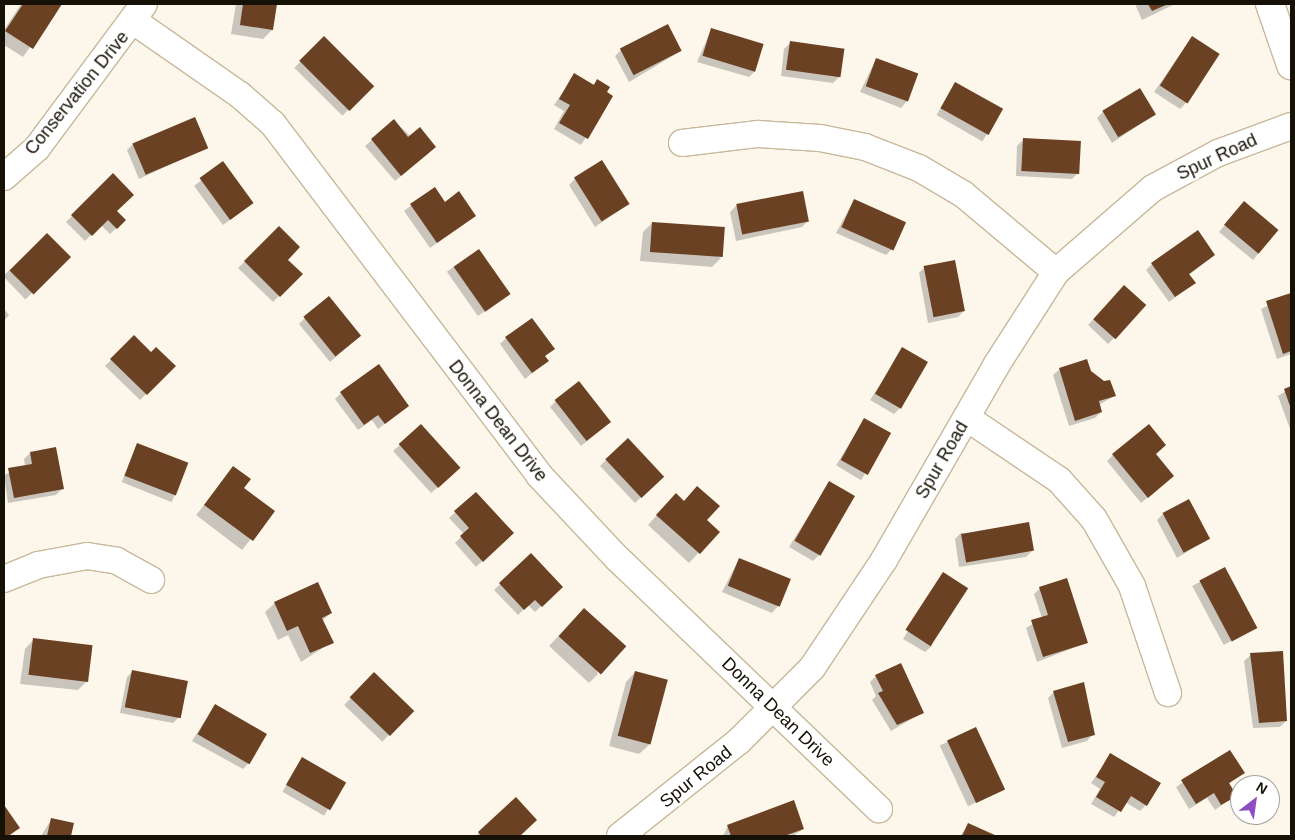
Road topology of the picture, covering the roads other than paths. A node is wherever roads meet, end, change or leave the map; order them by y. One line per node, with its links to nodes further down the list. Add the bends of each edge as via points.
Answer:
1 (1270, 4): 3 (main road)
2 (140, 13): 6 (street, Conservation Drive, via 37,148); 12 (street, Donna Dean Drive, via 273,124 539,475 617,558)
3 (1291, 65)
4 (1291, 126): 7 (street, Spur Road, via 1218,153 1154,188)
5 (682, 144): 7 (street, via 758,134 820,138 865,147 919,168 963,194)
6 (4, 177)
7 (1056, 272): 8 (street, Spur Road)
8 (967, 418): 11 (street, via 1059,480 1094,519 1132,586); 12 (street, Spur Road, via 848,617 812,668)
9 (4, 578): 10 (street, via 38,564 87,556 117,561)
10 (151, 580)
11 (1168, 693)
12 (773, 707): 13 (street, Donna Dean Drive); 14 (street, Spur Road, via 692,783)
13 (879, 809)
14 (620, 836)

